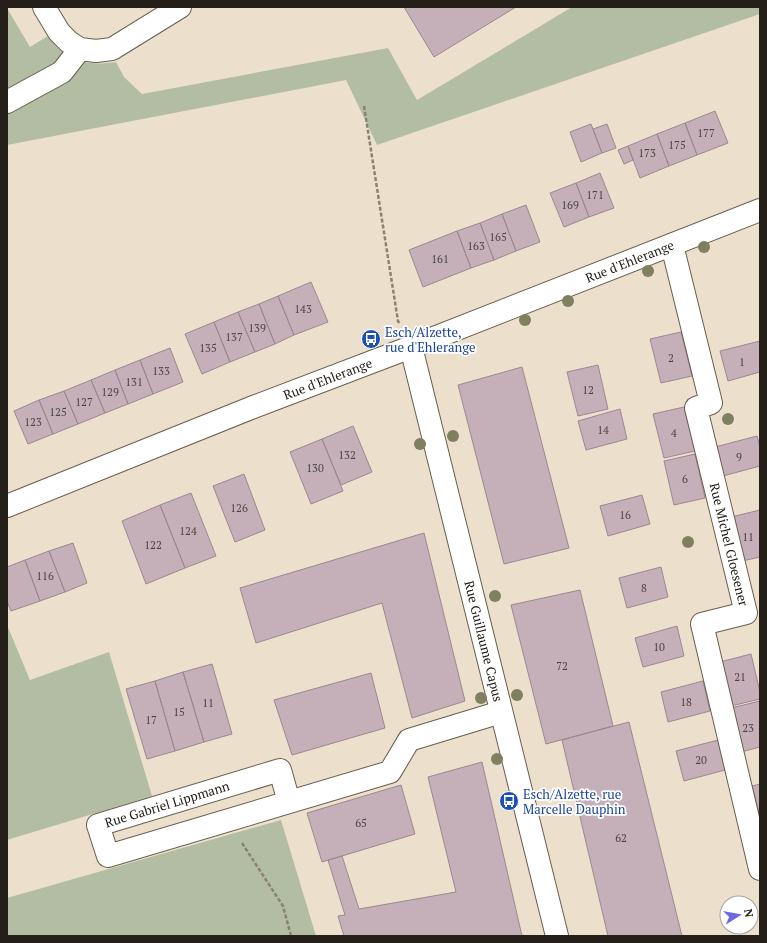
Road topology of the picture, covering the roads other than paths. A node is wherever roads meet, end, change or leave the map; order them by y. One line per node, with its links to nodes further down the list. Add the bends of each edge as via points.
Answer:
1 (44, 7): 3 (street, via 59,32)
2 (180, 7): 3 (street, via 112,49)
3 (80, 49): 4 (street, via 62,72)
4 (7, 102)
5 (760, 210): 6 (street, Rue d'Ehlerange)
6 (672, 245): 7 (street, Rue d'Ehlerange); 11 (street, Rue Michel Gloesener, via 711,403 696,408 746,613 702,624)
7 (411, 347): 8 (street, Rue d'Ehlerange); 9 (street, Rue Guillaume Capus)
8 (7, 506)
9 (501, 712): 10 (street, Rue Gabriel Lippmann, via 409,740 390,772); 12 (street, Rue Guillaume Capus)
10 (289, 802): 10 (street, Rue Gabriel Lippmann, via 280,770 98,824 108,856)
11 (760, 869)
12 (557, 936)

